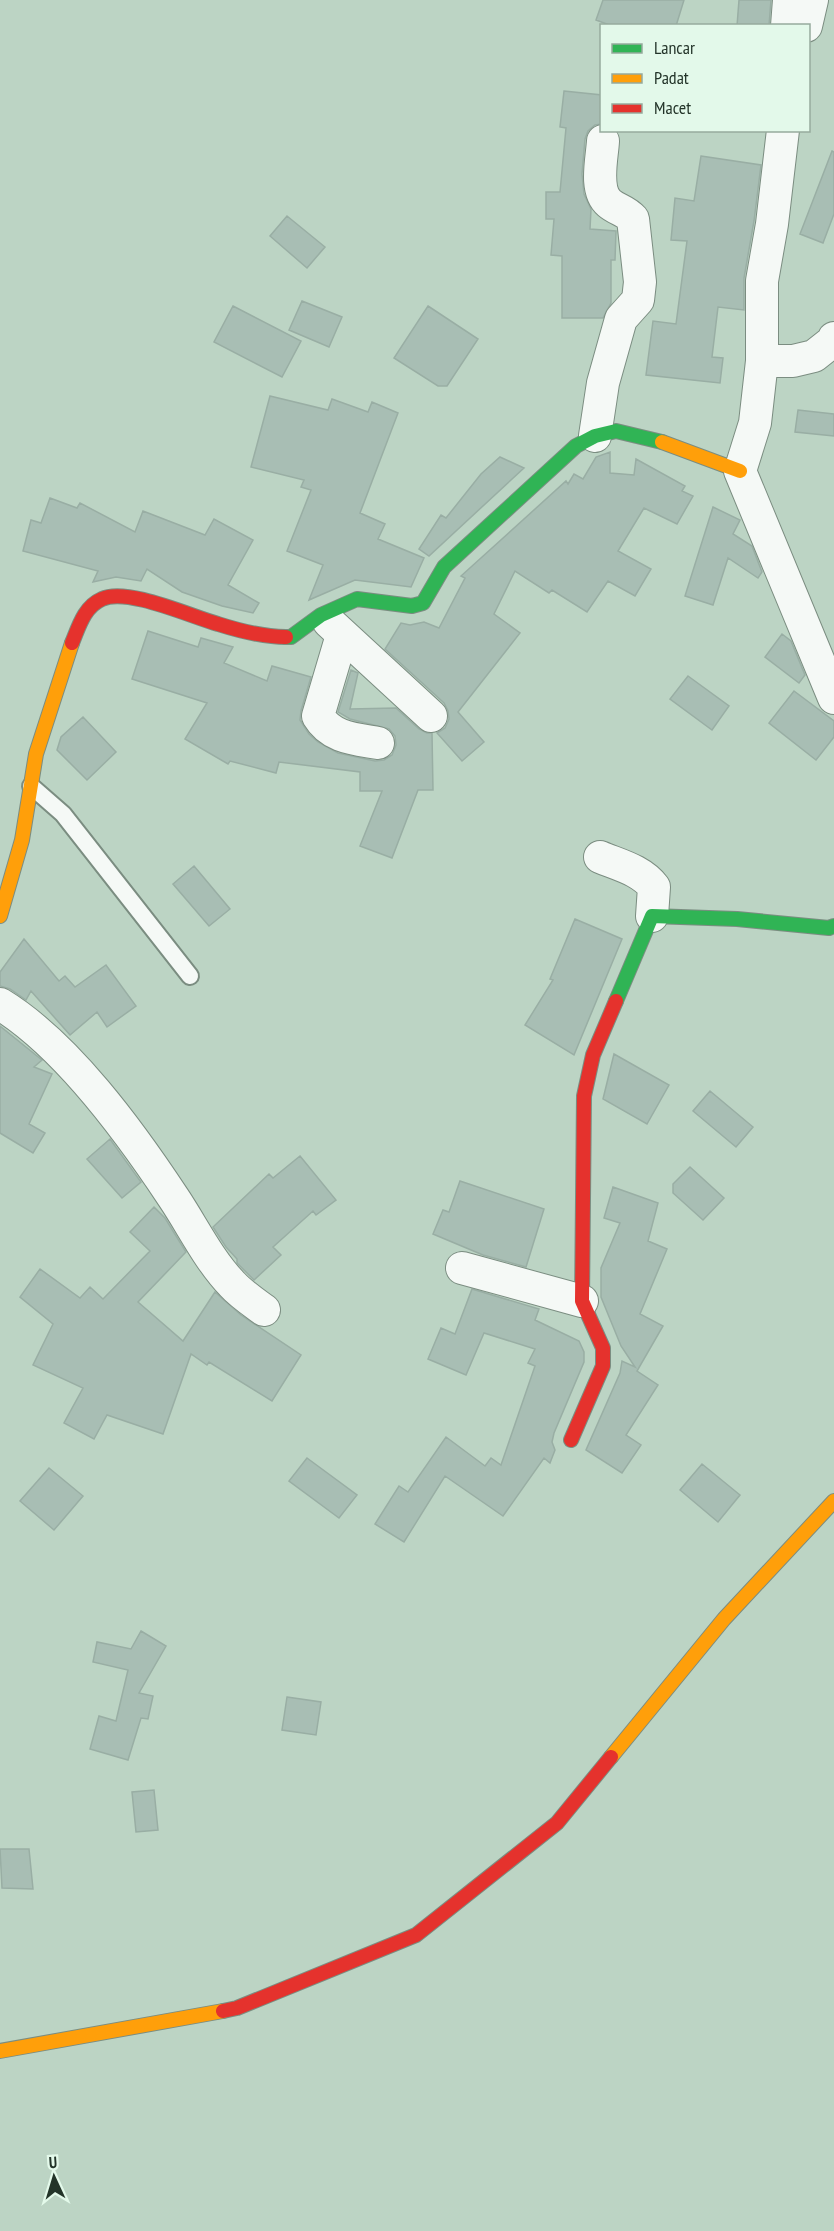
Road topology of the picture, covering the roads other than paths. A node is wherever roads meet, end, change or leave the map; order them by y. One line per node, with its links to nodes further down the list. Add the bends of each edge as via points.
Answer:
1 (789, 0): 3 (street)
2 (812, 0): 4 (street)
3 (787, 24)
4 (806, 24)
5 (783, 132): 8 (street, via 762,281)
6 (603, 141): 9 (street, via 600,182 604,198 633,219 640,282 638,300 621,319 603,383)
7 (834, 338): 8 (street, via 814,356 794,361)
8 (762, 361): 10 (street, via 755,423)
9 (595, 436): 10 (street, via 616,431 664,442); 11 (street, via 576,446 444,567 423,603 412,606 357,599)
10 (740, 471): 12 (street)
11 (332, 625): 13 (street); 14 (street, via 318,716 324,727 337,735); 15 (street, via 291,637 271,638 217,624 164,604 118,596 103,598 86,611 66,654 36,754)
12 (834, 698)
13 (431, 716)
14 (378, 743)
15 (31, 786): 17 (street, via 22,840); 20 (lane, via 63,814)
16 (600, 856): 18 (street, via 648,879 654,887)
17 (0, 916)
18 (652, 916): 19 (street); 23 (street, via 593,1055 584,1096)
19 (834, 926)
20 (189, 976)
21 (0, 1004): 24 (street, via 57,1049 107,1106 172,1195 214,1262 232,1285)
22 (462, 1268): 23 (street)
23 (582, 1301): 25 (street, via 603,1348 603,1366)
24 (264, 1310)
25 (571, 1440)
26 (834, 1501): 27 (street, via 724,1619 556,1823 416,1935 237,2008)
27 (0, 2051)

